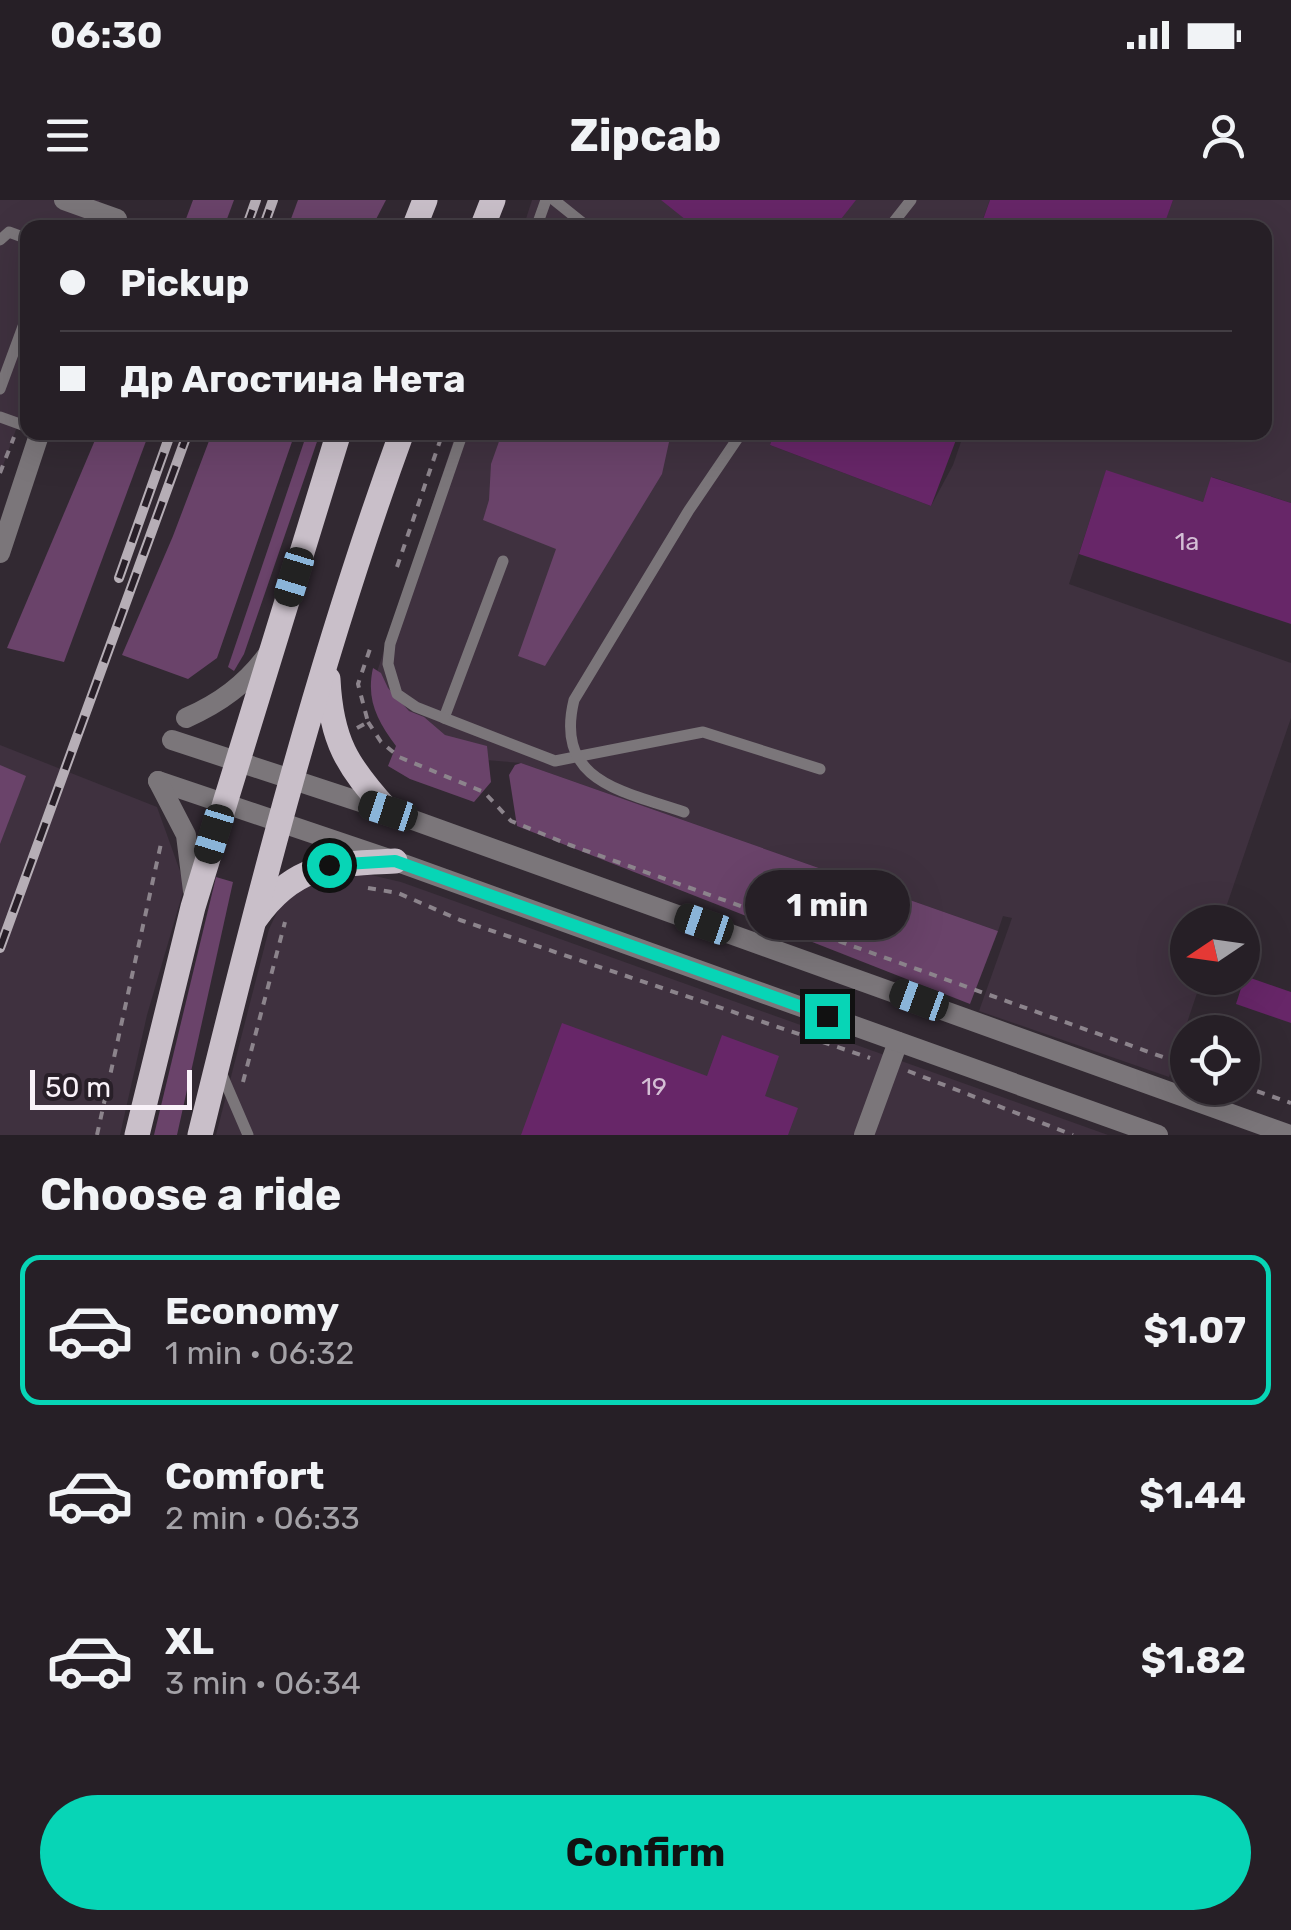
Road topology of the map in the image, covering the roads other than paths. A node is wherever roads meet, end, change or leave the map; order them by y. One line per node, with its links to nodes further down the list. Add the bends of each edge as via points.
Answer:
1 (64, 200): 4 (street)
2 (554, 200): 5 (lane)
3 (910, 200): 6 (lane)
4 (118, 215)
5 (579, 220)
6 (894, 220)
7 (20, 335): 8 (lane)
8 (0, 389)
9 (37, 440): 14 (street)
10 (337, 440): 16 (main road)
11 (399, 440): 17 (main road)
12 (460, 440): 19 (lane, via 388,655 397,694)
13 (737, 440): 21 (lane, via 574,700 569,732)
14 (0, 553)
15 (503, 561): 19 (lane)
16 (272, 648): 18 (street, via 239,686); 22 (main road)
17 (327, 662): 24 (main road); 26 (main road, via 333,730 350,765)
18 (186, 718)
19 (444, 718): 21 (lane, via 546,759)
20 (172, 740): 22 (street)
21 (577, 758): 23 (lane, via 703,732); 27 (lane, via 610,787)
22 (238, 761): 24 (street); 25 (main road)
23 (820, 769)
24 (291, 779): 26 (street); 28 (main road)
25 (225, 802): 28 (street); 30 (main road); 30 (street, via 158,780 186,835)
26 (388, 811): 39 (street)
27 (684, 812)
28 (279, 820): 29 (street); 31 (main road)
29 (395, 861): 31 (main road, via 304,873); 32 (street)
30 (193, 906): 34 (main road)
31 (250, 926): 33 (main road)
32 (898, 1042): 37 (street); 38 (street)
33 (217, 1064): 35 (main road); 36 (lane)
34 (136, 1135)
35 (200, 1135)
36 (248, 1135)
37 (864, 1135)
38 (1158, 1135)
39 (1290, 1135)

